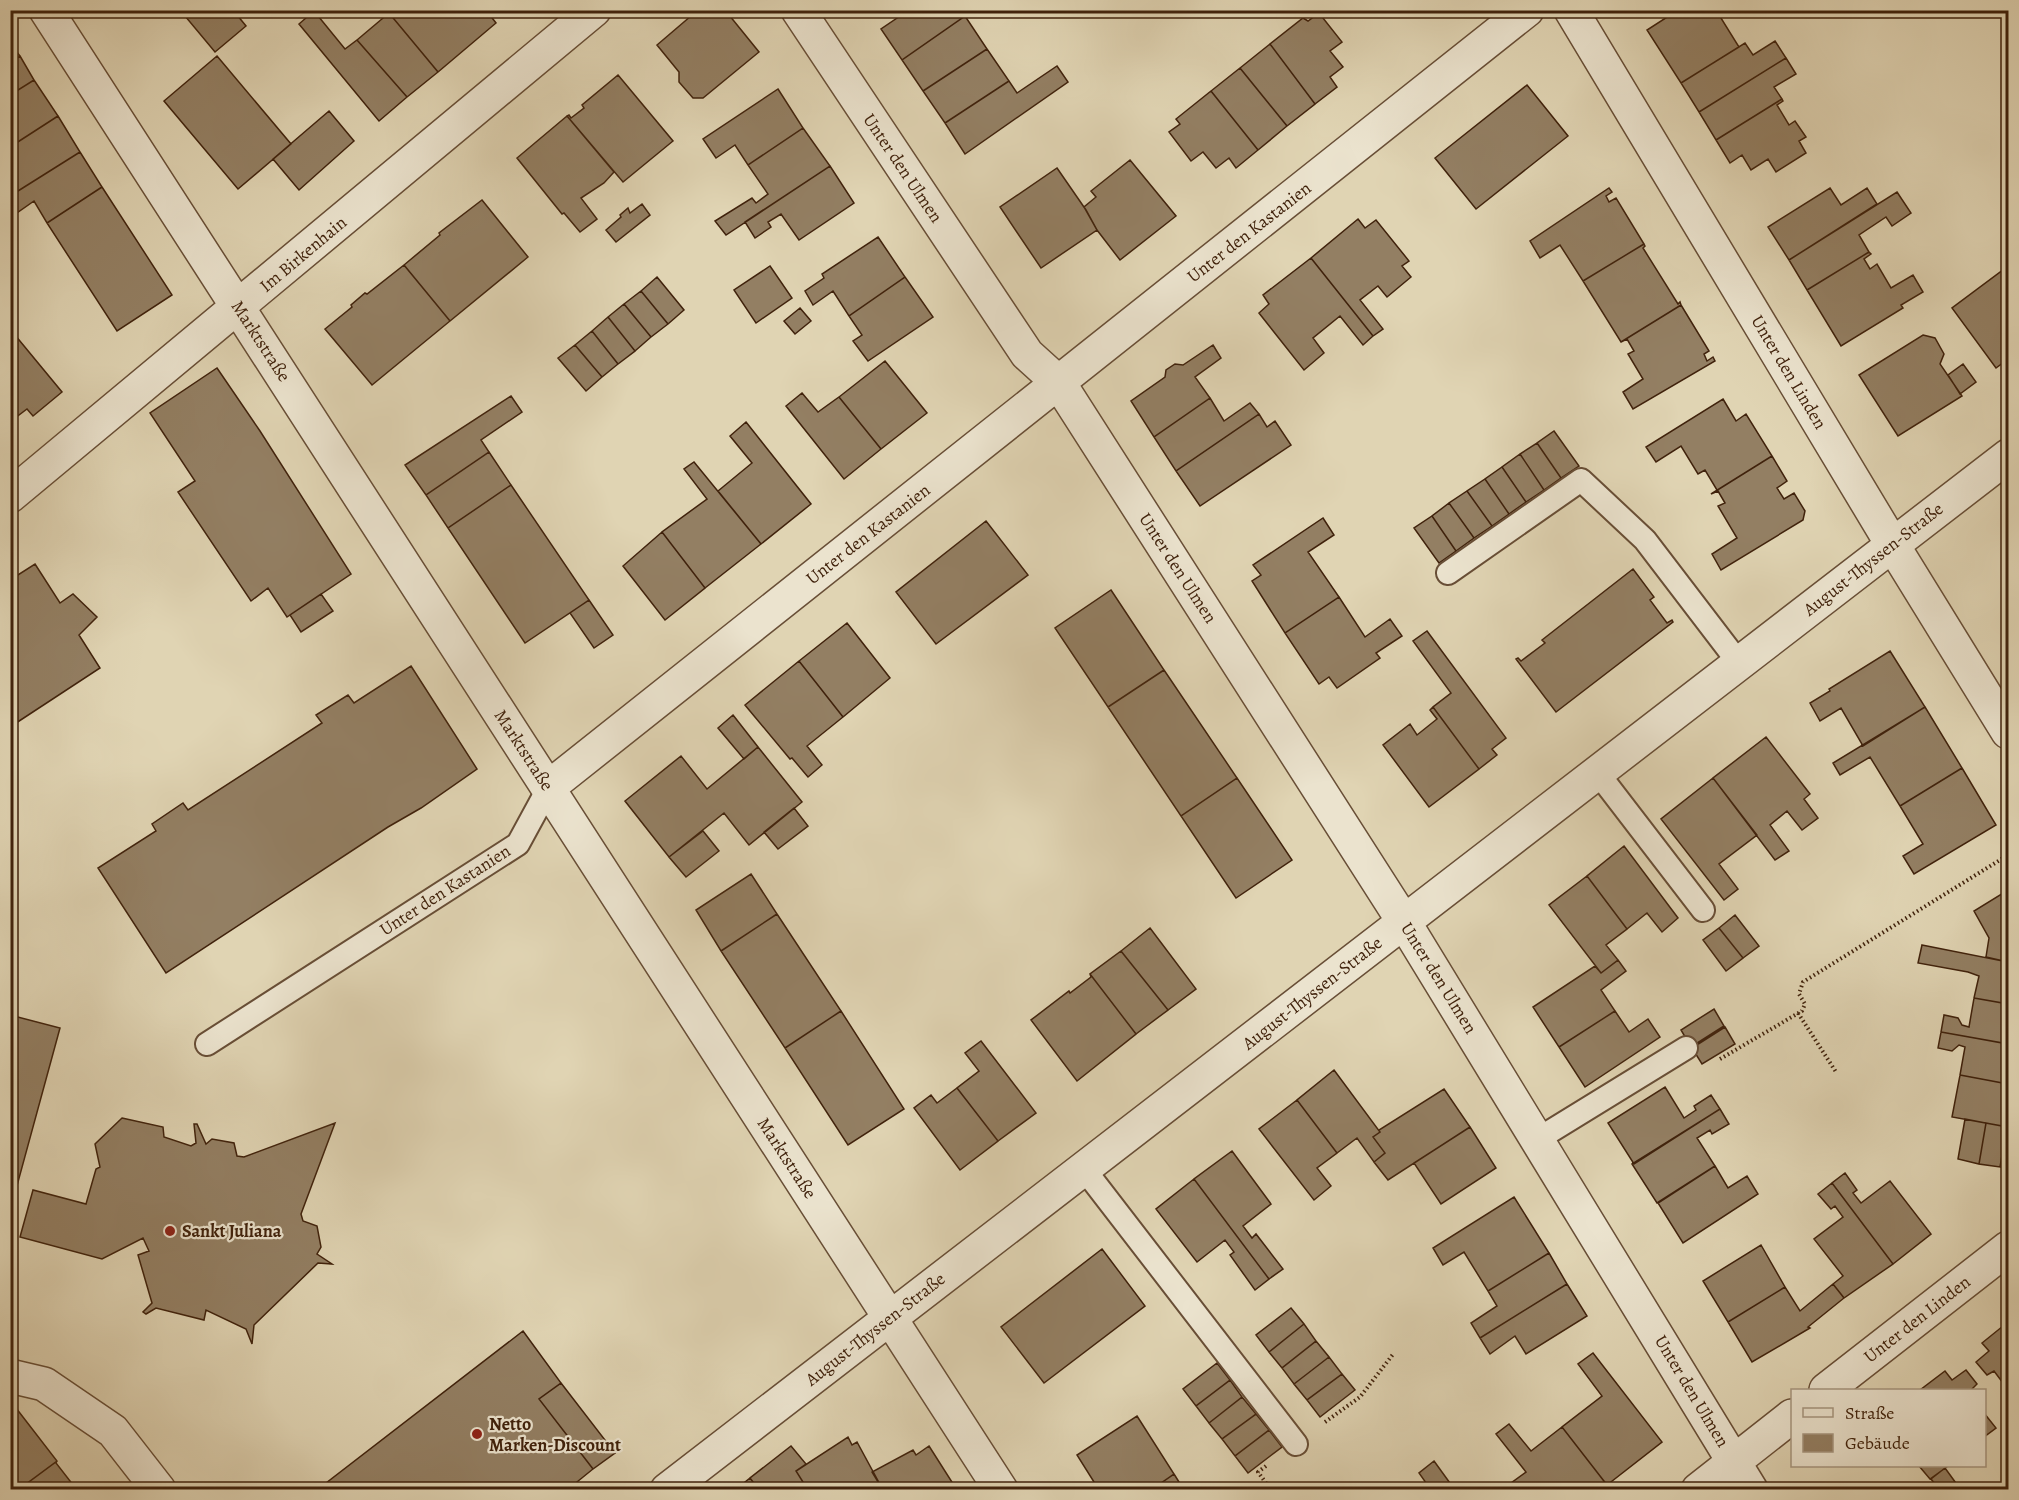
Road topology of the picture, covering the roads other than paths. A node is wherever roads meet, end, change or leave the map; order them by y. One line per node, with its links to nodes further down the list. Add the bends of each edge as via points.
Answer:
1 (46, 10): 6 (street, Marktstraße)
2 (594, 10): 6 (street, Im Birkenhain)
3 (798, 10): 7 (street, Unter den Ulmen, via 1027,354)
4 (1527, 10): 7 (street, Unter den Kastanien)
5 (1571, 10): 10 (street, Unter den Linden)
6 (238, 307): 9 (street, Im Birkenhain); 15 (street, Marktstraße)
7 (1059, 382): 15 (street, Unter den Kastanien); 17 (street, Unter den Ulmen)
8 (2008, 456): 10 (street, August-Thyssen-Straße)
9 (10, 496)
10 (1893, 544): 12 (street, August-Thyssen-Straße); 13 (street, Unter den Linden)
11 (1448, 573): 12 (lane, via 1581,480 1645,540)
12 (1739, 663): 14 (street, August-Thyssen-Straße)
13 (2008, 732)
14 (1598, 772): 16 (lane); 17 (street, August-Thyssen-Straße)
15 (549, 787): 18 (lane, Unter den Kastanien, via 518,844); 23 (street, Marktstraße)
16 (1703, 910)
17 (1404, 922): 20 (street, Unter den Ulmen); 21 (street, August-Thyssen-Straße)
18 (207, 1044)
19 (1686, 1048): 20 (lane)
20 (1538, 1139): 28 (street, Unter den Ulmen)
21 (1084, 1169): 23 (street, August-Thyssen-Straße); 27 (lane)
22 (2008, 1248): 25 (street, Unter den Linden)
23 (890, 1319): 30 (street, August-Thyssen-Straße); 31 (street, Marktstraße)
24 (10, 1376): 29 (street, via 44,1384 113,1431)
25 (1827, 1389)
26 (1791, 1417): 28 (street)
27 (1296, 1444)
28 (1735, 1461): 32 (street); 33 (street, Unter den Ulmen)
29 (159, 1490)
30 (667, 1490)
31 (1001, 1490)
32 (1698, 1490)
33 (1751, 1490)

